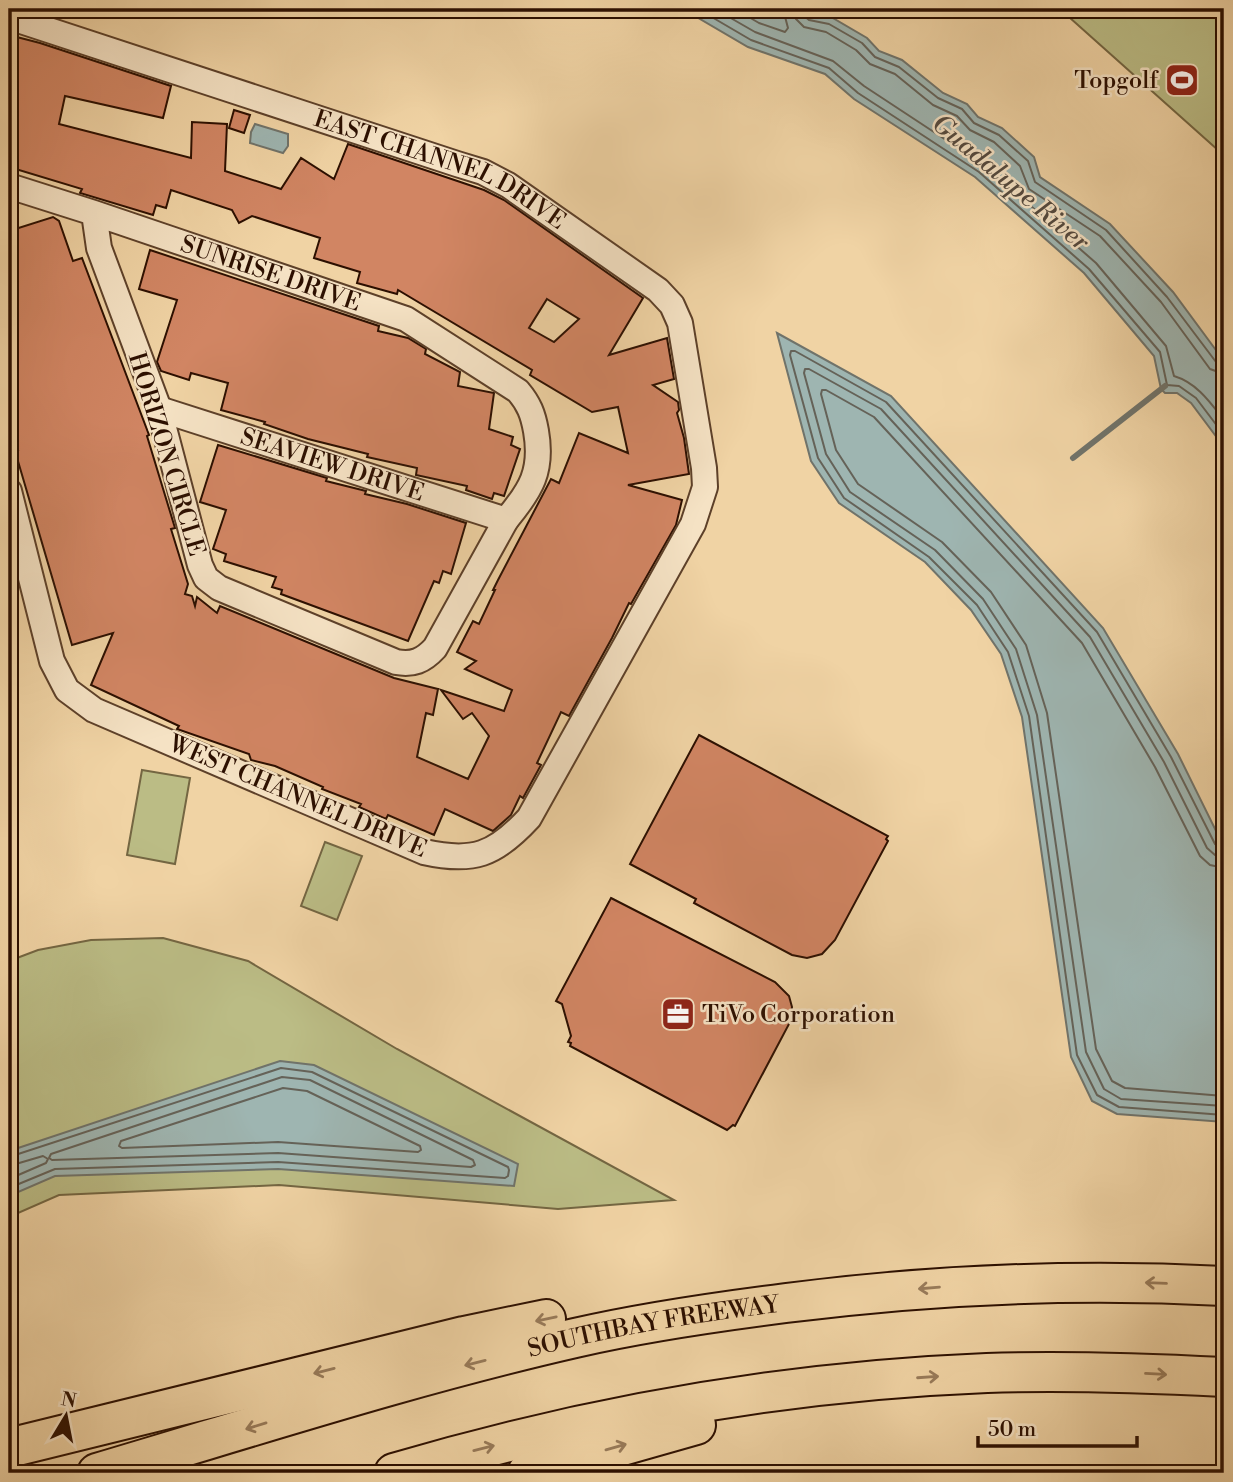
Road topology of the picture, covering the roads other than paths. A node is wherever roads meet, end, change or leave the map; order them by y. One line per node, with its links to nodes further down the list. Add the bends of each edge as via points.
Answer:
1 (9, 17): 6 (street, EAST CHANNEL DRIVE, via 483,172 508,185 658,290 672,305 680,323)
2 (9, 187): 3 (street, SUNRISE DRIVE)
3 (94, 213): 4 (street, SUNRISE DRIVE, via 406,319); 5 (street, HORIZON CIRCLE, via 99,248)
4 (518, 391): 8 (street, HORIZON CIRCLE, via 532,412 539,464)
5 (159, 409): 8 (street, SEAVIEW DRIVE); 8 (street, HORIZON CIRCLE, via 206,578 219,588 396,662 418,662 435,648)
6 (705, 487): 7 (street, WEST CHANNEL DRIVE, via 693,524 529,818 510,838 469,857 424,852 77,699 52,661)
7 (9, 491)
8 (506, 520)
9 (1224, 1286): 10 (highway, SOUTHBAY FREEWAY, one-way to 10, via 1055,1281)
10 (855, 1294): 13 (highway, one-way to 13, via 769,1281 630,1302 464,1336); 14 (highway, SOUTHBAY FREEWAY, one-way to 14, via 712,1312 578,1337 419,1376)
11 (1224, 1377): 12 (highway, one-way to 11, via 1000,1373)
12 (860, 1381): 15 (highway, one-way to 12, via 594,1421 731,1396); 16 (highway, one-way to 12)
13 (9, 1448)
14 (97, 1473)
15 (394, 1473)
16 (527, 1473)

